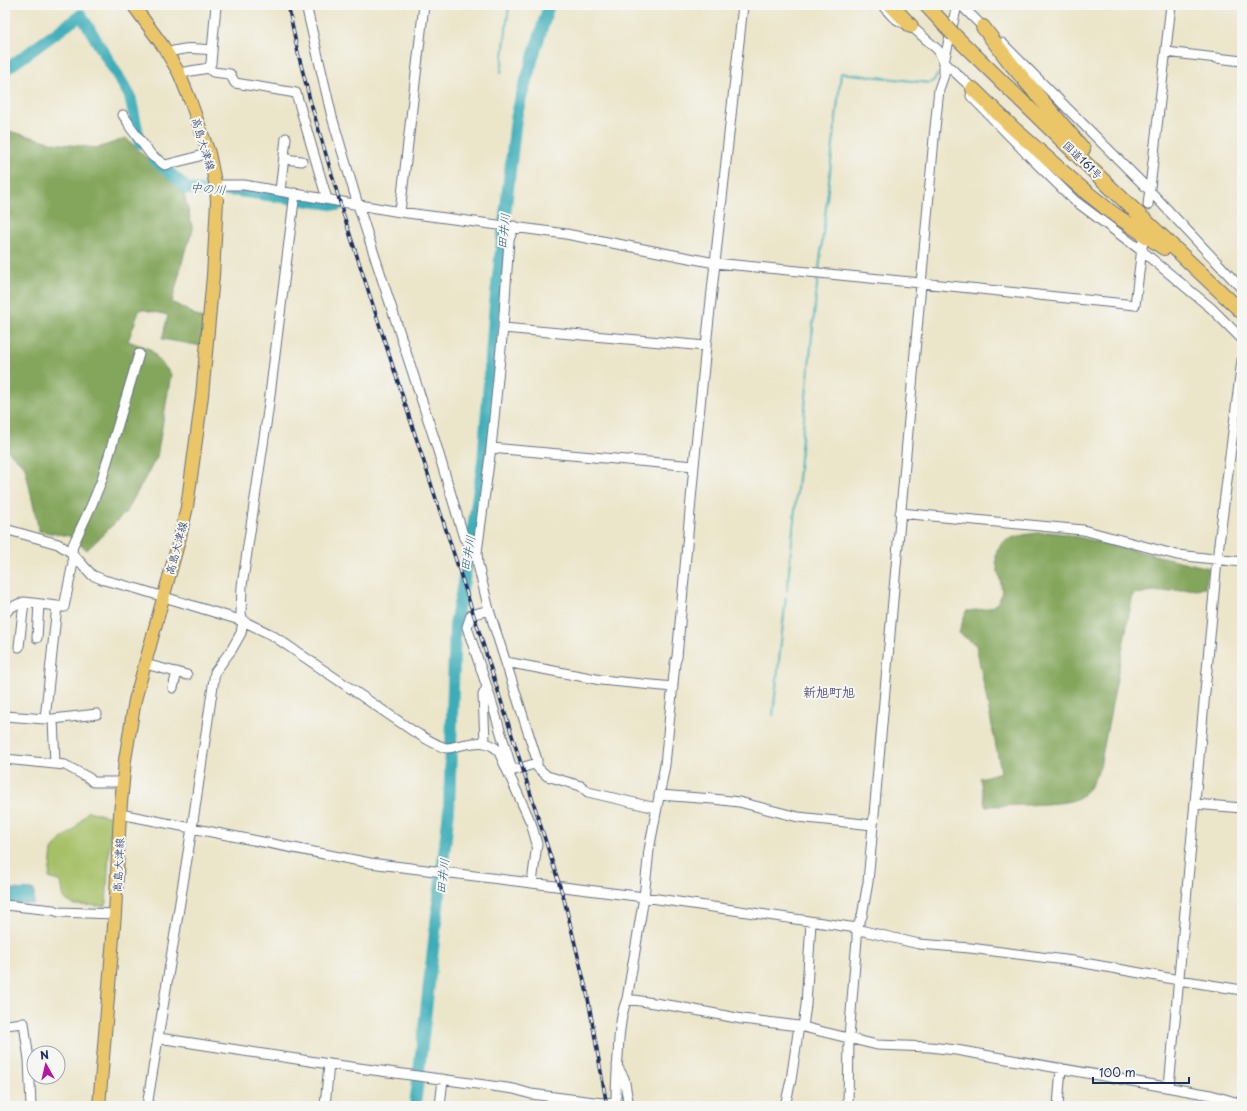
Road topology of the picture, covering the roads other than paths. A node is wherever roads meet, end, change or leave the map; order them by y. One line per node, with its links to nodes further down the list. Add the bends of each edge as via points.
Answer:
1 (133, 5): 16 (main road, 高島大津線)
2 (216, 5): 14 (street)
3 (306, 5): 32 (street, via 332,117)
4 (424, 5): 34 (street)
5 (744, 5): 38 (street)
6 (882, 5): 12 (street, via 893,17)
7 (892, 5): 12 (highway)
8 (926, 5): 39 (highway, 国道161号, bridge)
9 (957, 5): 18 (street)
10 (961, 5): 13 (street)
11 (1171, 5): 15 (street)
12 (911, 26): 18 (street, via 938,50)
13 (983, 27): 29 (street); 39 (highway, via 1092,160 1182,249)
14 (212, 50): 16 (street, via 180,48); 19 (street)
15 (1166, 52): 17 (street); 29 (street)
16 (167, 53): 20 (main road, 高島大津線)
17 (1242, 61)
18 (944, 62): 21 (street); 40 (street, via 944,75 939,89)
19 (209, 68): 20 (street); 31 (street, via 213,72 230,74 235,82 296,93)
20 (179, 73): 24 (main road, 高島大津線)
21 (973, 89): 37 (street, via 971,96 1074,200); 39 (highway, via 1085,191)
22 (123, 115): 24 (street, via 152,156 165,165)
23 (286, 138): 25 (street)
24 (209, 153): 27 (main road, 高島大津線)
25 (284, 159): 26 (street); 28 (street)
26 (302, 161)
27 (216, 188): 28 (street, via 244,186); 56 (main road, 高島大津線, via 216,223 206,357 196,448 187,507)
28 (280, 191): 30 (street)
29 (1150, 191): 33 (street); 41 (street)
30 (295, 193): 31 (street); 62 (street, via 268,412 242,586)
31 (327, 199): 32 (street)
32 (358, 205): 34 (street); 52 (street, via 464,538)
33 (1148, 206)
34 (400, 212): 35 (street)
35 (514, 226): 38 (street); 43 (street, via 509,240)
36 (1143, 240): 37 (street)
37 (1142, 251): 40 (street, via 1134,305); 44 (street, via 1211,308)
38 (715, 264): 40 (street); 45 (street)
39 (1205, 277): 42 (highway, 国道161号)
40 (921, 283): 50 (street)
41 (1242, 289)
42 (1238, 309)
43 (503, 328): 45 (street); 48 (street)
44 (1242, 339)
45 (706, 346): 49 (street)
46 (140, 354): 53 (street, via 101,482 73,545)
47 (1242, 360): 54 (street)
48 (491, 448): 49 (street); 52 (street)
49 (694, 466): 70 (street, via 678,650)
50 (900, 513): 54 (street, via 1083,530 1177,555); 86 (street)
51 (5, 530): 53 (street, via 58,544)
52 (476, 551): 60 (street)
53 (72, 553): 56 (street, via 92,575); 59 (street, via 73,563 64,607)
54 (1217, 560): 55 (street); 82 (street)
55 (1242, 562)
56 (163, 597): 62 (street); 66 (main road, 高島大津線)
57 (24, 602): 58 (street); 61 (street, via 7,610); 64 (street)
58 (39, 604): 59 (street); 63 (street)
59 (57, 606): 74 (street)
60 (489, 610): 65 (street); 69 (street, via 471,615 467,627)
61 (5, 614)
62 (243, 621): 75 (street, via 272,635 431,741 448,748); 87 (street, via 241,633 215,672)
63 (36, 638)
64 (19, 647)
65 (506, 662): 70 (street, via 601,680); 78 (street)
66 (145, 664): 67 (street); 80 (main road, 高島大津線, via 135,700)
67 (177, 672): 68 (street); 71 (street)
68 (187, 675)
69 (487, 687): 75 (street, via 484,695); 79 (street, via 511,766)
70 (672, 687): 81 (street, via 665,765)
71 (174, 688)
72 (97, 714): 74 (street)
73 (5, 716): 74 (street)
74 (49, 719): 77 (street)
75 (485, 742): 79 (street, via 498,750)
76 (5, 758): 77 (street)
77 (55, 763): 80 (street, via 65,765 93,782)
78 (537, 763): 79 (street); 83 (street, via 537,767 547,776 581,786 588,792)
79 (508, 772): 88 (street, via 531,823 537,844)
80 (123, 782): 85 (main road, 高島大津線)
81 (659, 795): 83 (street); 86 (street, via 739,802 798,817)
82 (1195, 804): 84 (street); 94 (street)
83 (656, 808): 89 (street)
84 (1242, 808)
85 (120, 814): 87 (street); 91 (main road, 高島大津線)
86 (873, 825): 93 (street, via 868,882 862,916)
87 (192, 828): 88 (street, via 370,863); 99 (street)
88 (532, 883): 89 (street)
89 (644, 897): 92 (street); 96 (street)
90 (5, 906): 91 (street, via 59,912)
91 (115, 914): 108 (main road, 高島大津線)
92 (811, 922): 93 (street); 98 (street, via 806,1006)
93 (856, 928): 94 (street, via 919,944 1073,961); 100 (street)
94 (1179, 980): 95 (street); 105 (street)
95 (1242, 990)
96 (627, 999): 98 (street); 102 (street, via 620,1022)
97 (5, 1024): 107 (street, via 24,1024)
98 (801, 1027): 100 (street); 113 (street)
99 (159, 1038): 101 (street); 109 (street)
100 (849, 1038): 103 (street, via 876,1045 956,1050); 114 (street)
101 (329, 1064): 104 (street); 110 (street)
102 (617, 1064): 104 (street, via 616,1100 602,1103); 112 (street, via 624,1078)
103 (1061, 1068): 105 (street); 115 (street)
104 (443, 1079): 111 (street)
105 (1169, 1087): 106 (street)
106 (1242, 1104)
107 (31, 1106)
108 (99, 1106)
109 (147, 1106)
110 (325, 1106)
111 (440, 1106)
112 (629, 1106)
113 (785, 1106)
114 (848, 1106)
115 (1058, 1106)

